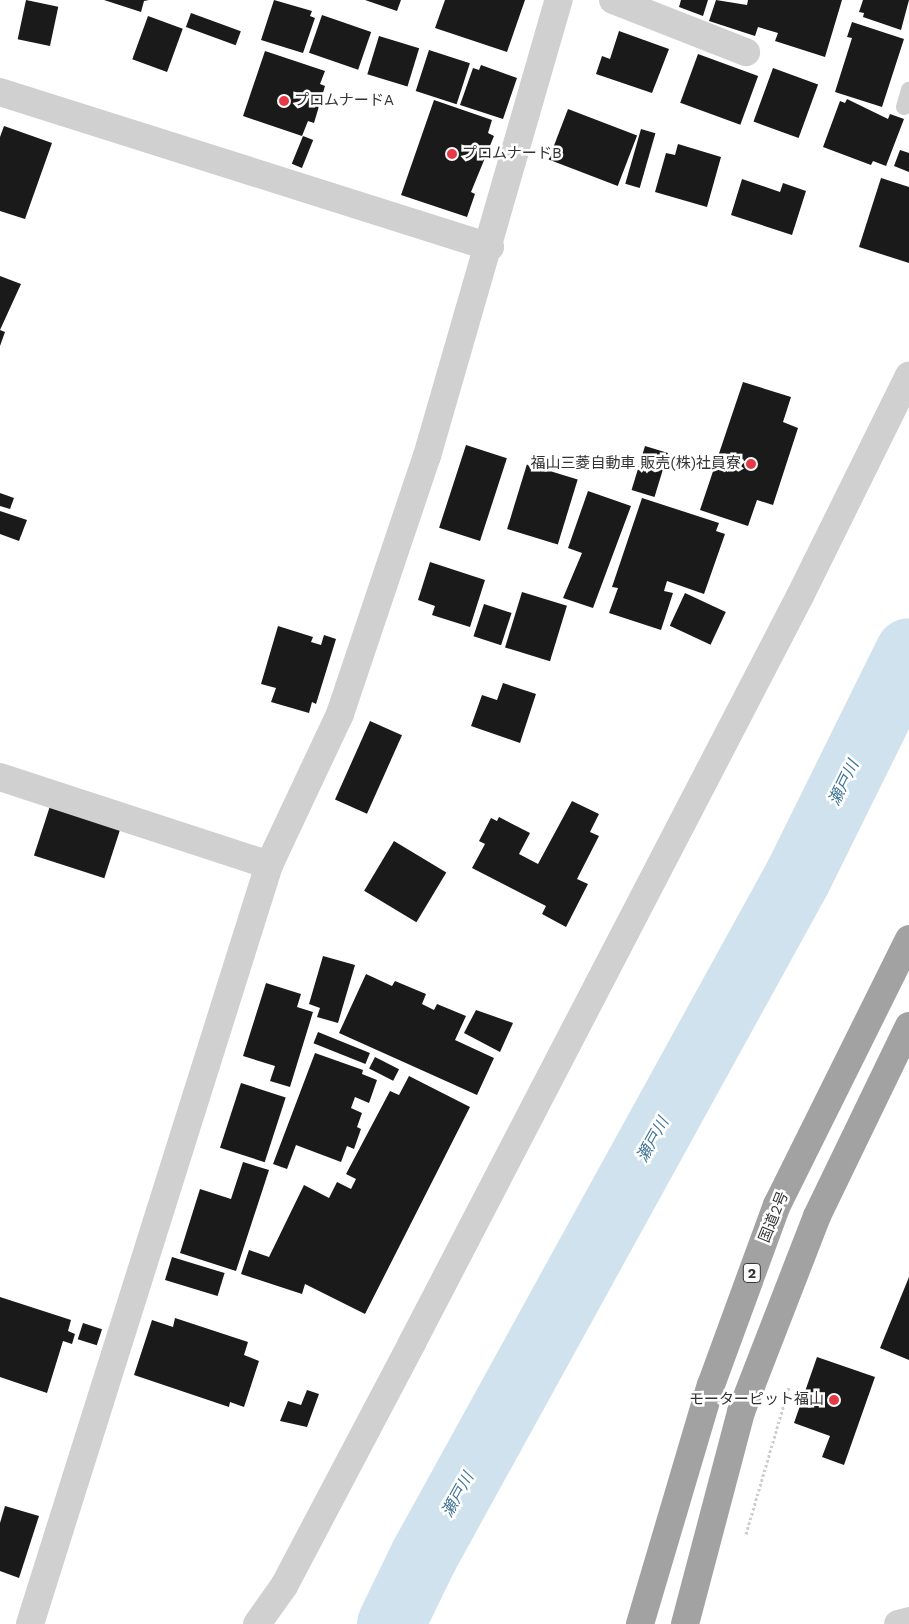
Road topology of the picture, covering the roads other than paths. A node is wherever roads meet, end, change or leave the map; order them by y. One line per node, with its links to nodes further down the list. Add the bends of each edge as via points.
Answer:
1 (559, 0): 7 (street)
2 (614, 0): 3 (street)
3 (746, 52)
4 (909, 90): 6 (lane)
5 (0, 92): 7 (street)
6 (904, 107)
7 (490, 247): 10 (street, via 427,456 340,714)
8 (909, 375): 15 (street, via 800,596 408,1352 284,1586)
9 (0, 776): 10 (street)
10 (269, 865): 14 (street)
11 (909, 939): 16 (highway, 国道2号 / 2, via 777,1205 711,1385)
12 (909, 1026): 17 (highway, via 817,1216 741,1412)
13 (909, 1621): 18 (street)
14 (30, 1624)
15 (257, 1624)
16 (640, 1624)
17 (686, 1624)
18 (898, 1624)

